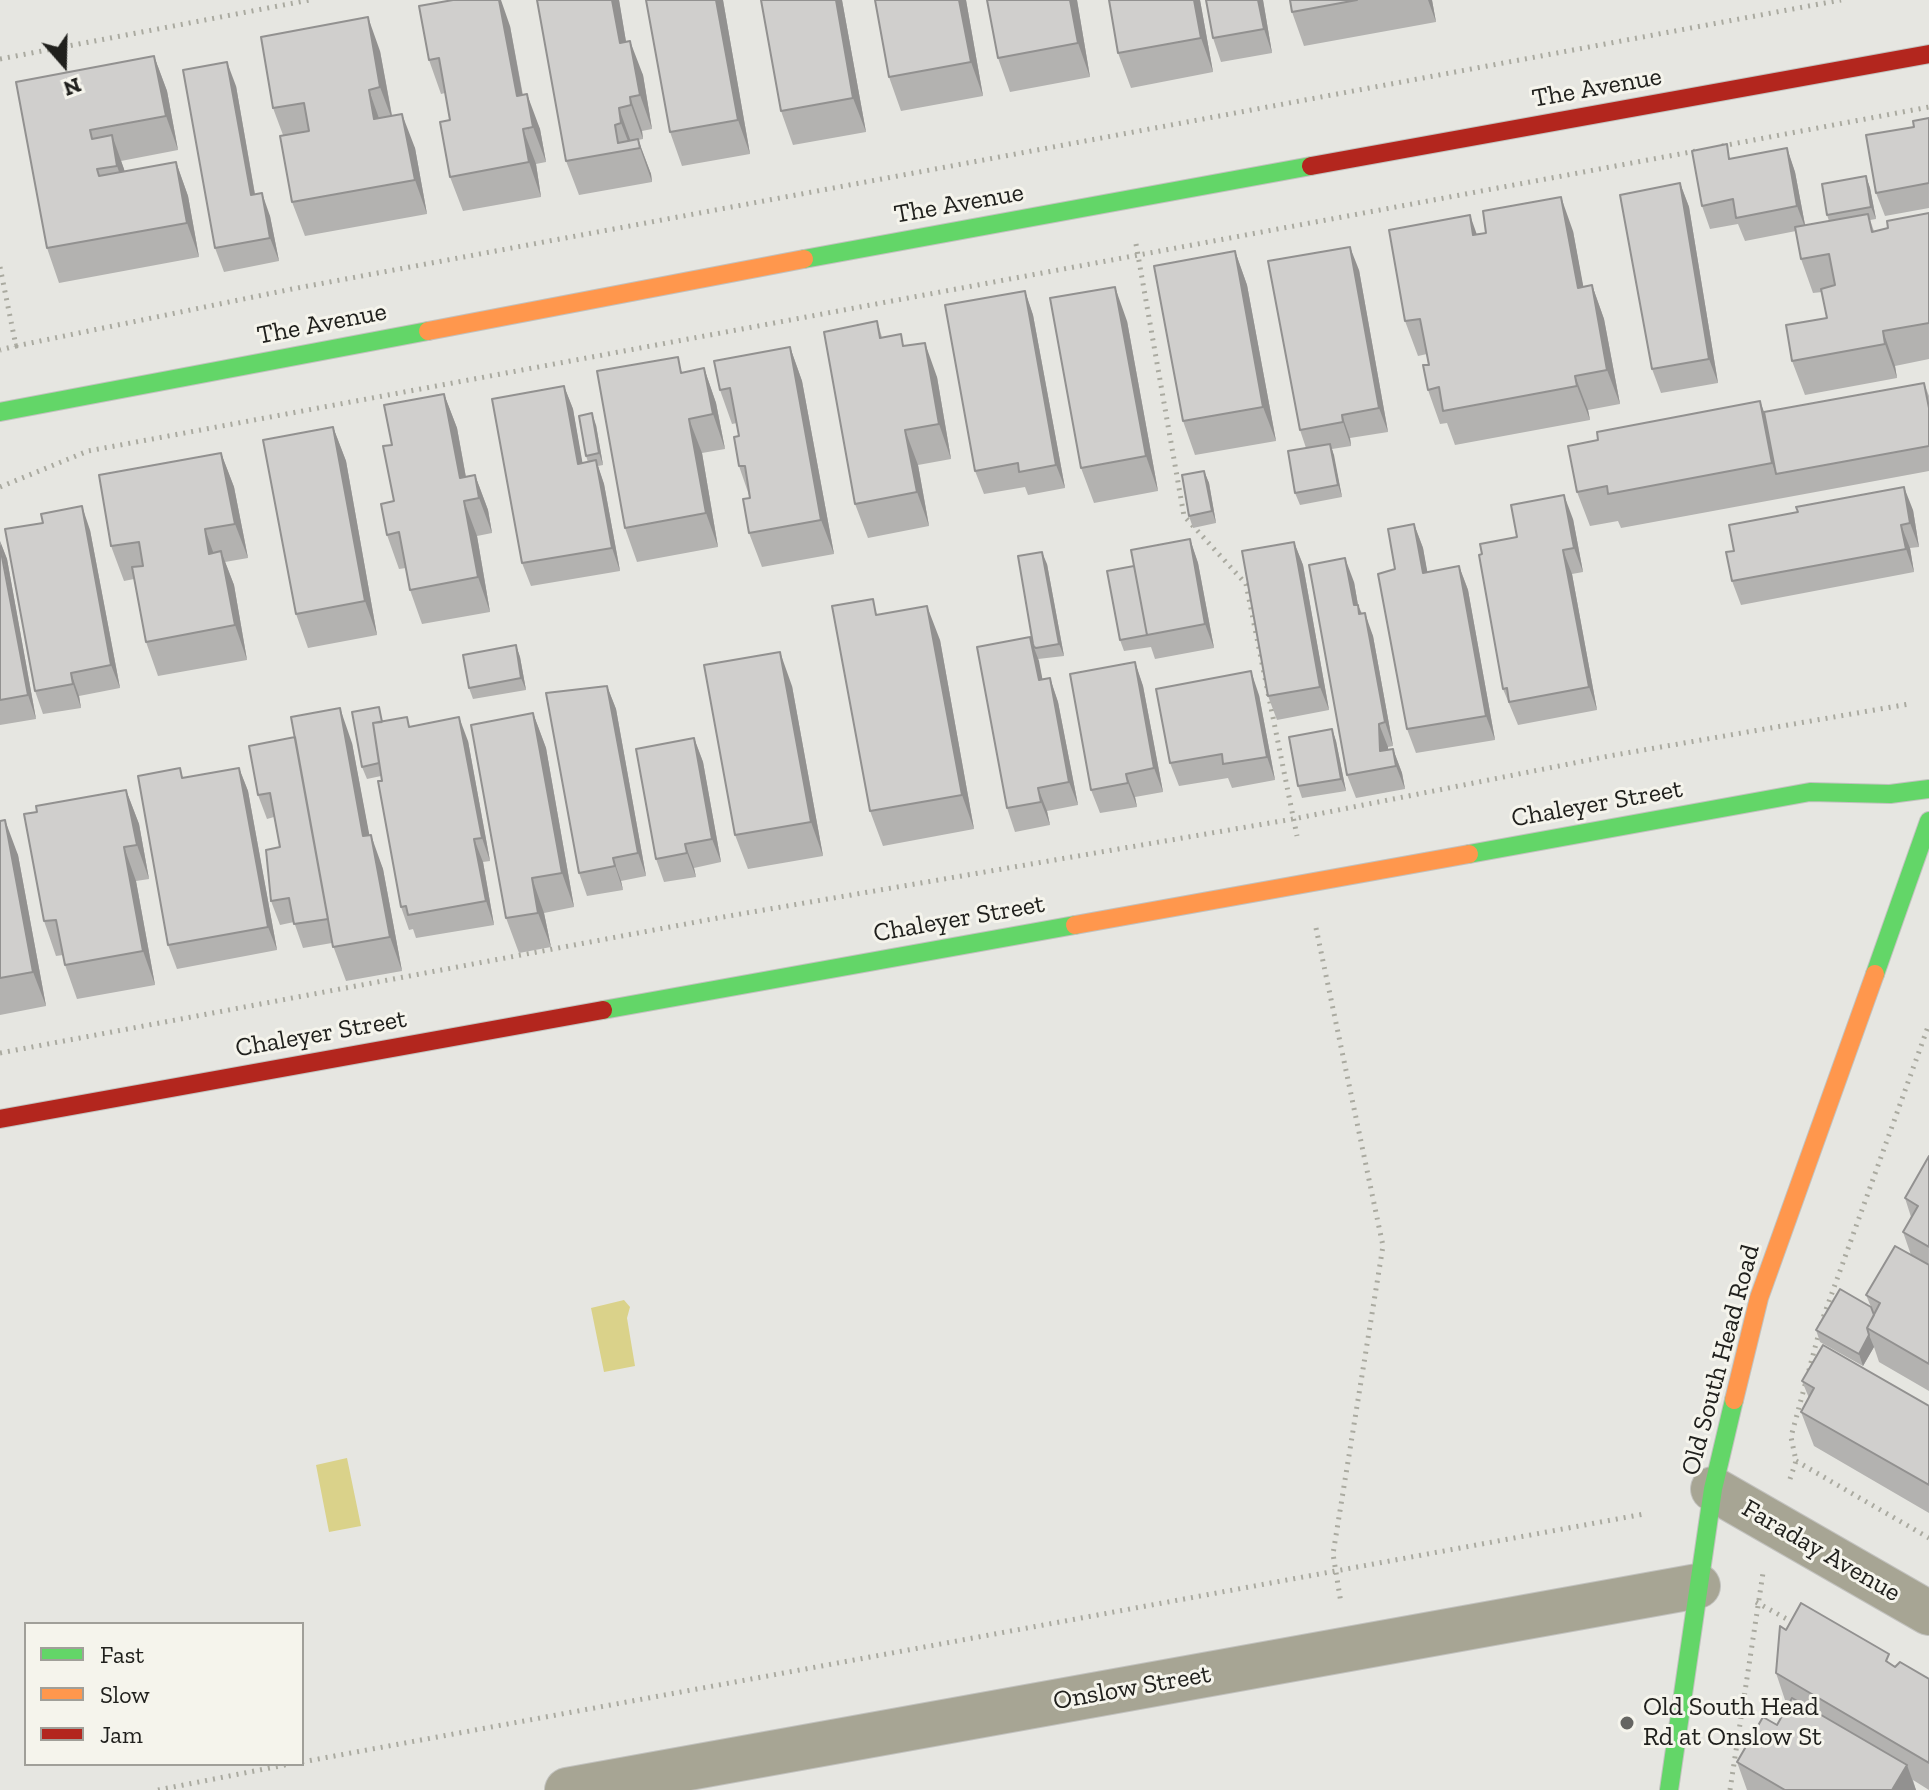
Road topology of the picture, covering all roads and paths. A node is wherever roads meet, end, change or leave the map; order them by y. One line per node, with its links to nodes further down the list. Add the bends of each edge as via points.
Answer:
1 (310, 0): 4 (path)
2 (1841, 0): 7 (path, via 292,289)
3 (1929, 54): 9 (street, The Avenue, via 920,237)
4 (0, 59)
5 (1929, 107): 10 (path, via 88,451)
6 (0, 267): 7 (path)
7 (16, 346): 8 (path)
8 (0, 350)
9 (0, 412)
10 (0, 487)
11 (1909, 704): 15 (path)
12 (1929, 789): 16 (street, Chaleyer Street, via 1890,794 1810,792)
13 (1929, 821): 19 (street, Old South Head Road, via 1759,1298)
14 (1929, 1024): 17 (path, via 1823,1318 1791,1437)
15 (0, 1053)
16 (0, 1119)
17 (1796, 1461): 18 (path); 21 (path)
18 (1791, 1476)
19 (1713, 1489): 23 (street, Old South Head Road); 25 (street, Faraday Avenue)
20 (1644, 1514): 27 (path)
21 (1929, 1538)
22 (1760, 1583): 24 (path)
23 (1698, 1586): 30 (street, Onslow Street); 31 (street, Old South Head Road)
24 (1756, 1602): 26 (path); 32 (path)
25 (1929, 1613)
26 (1798, 1625)
27 (304, 1762)
28 (280, 1766): 29 (path)
29 (158, 1790)
30 (567, 1790)
31 (1669, 1790)
32 (1730, 1790)

